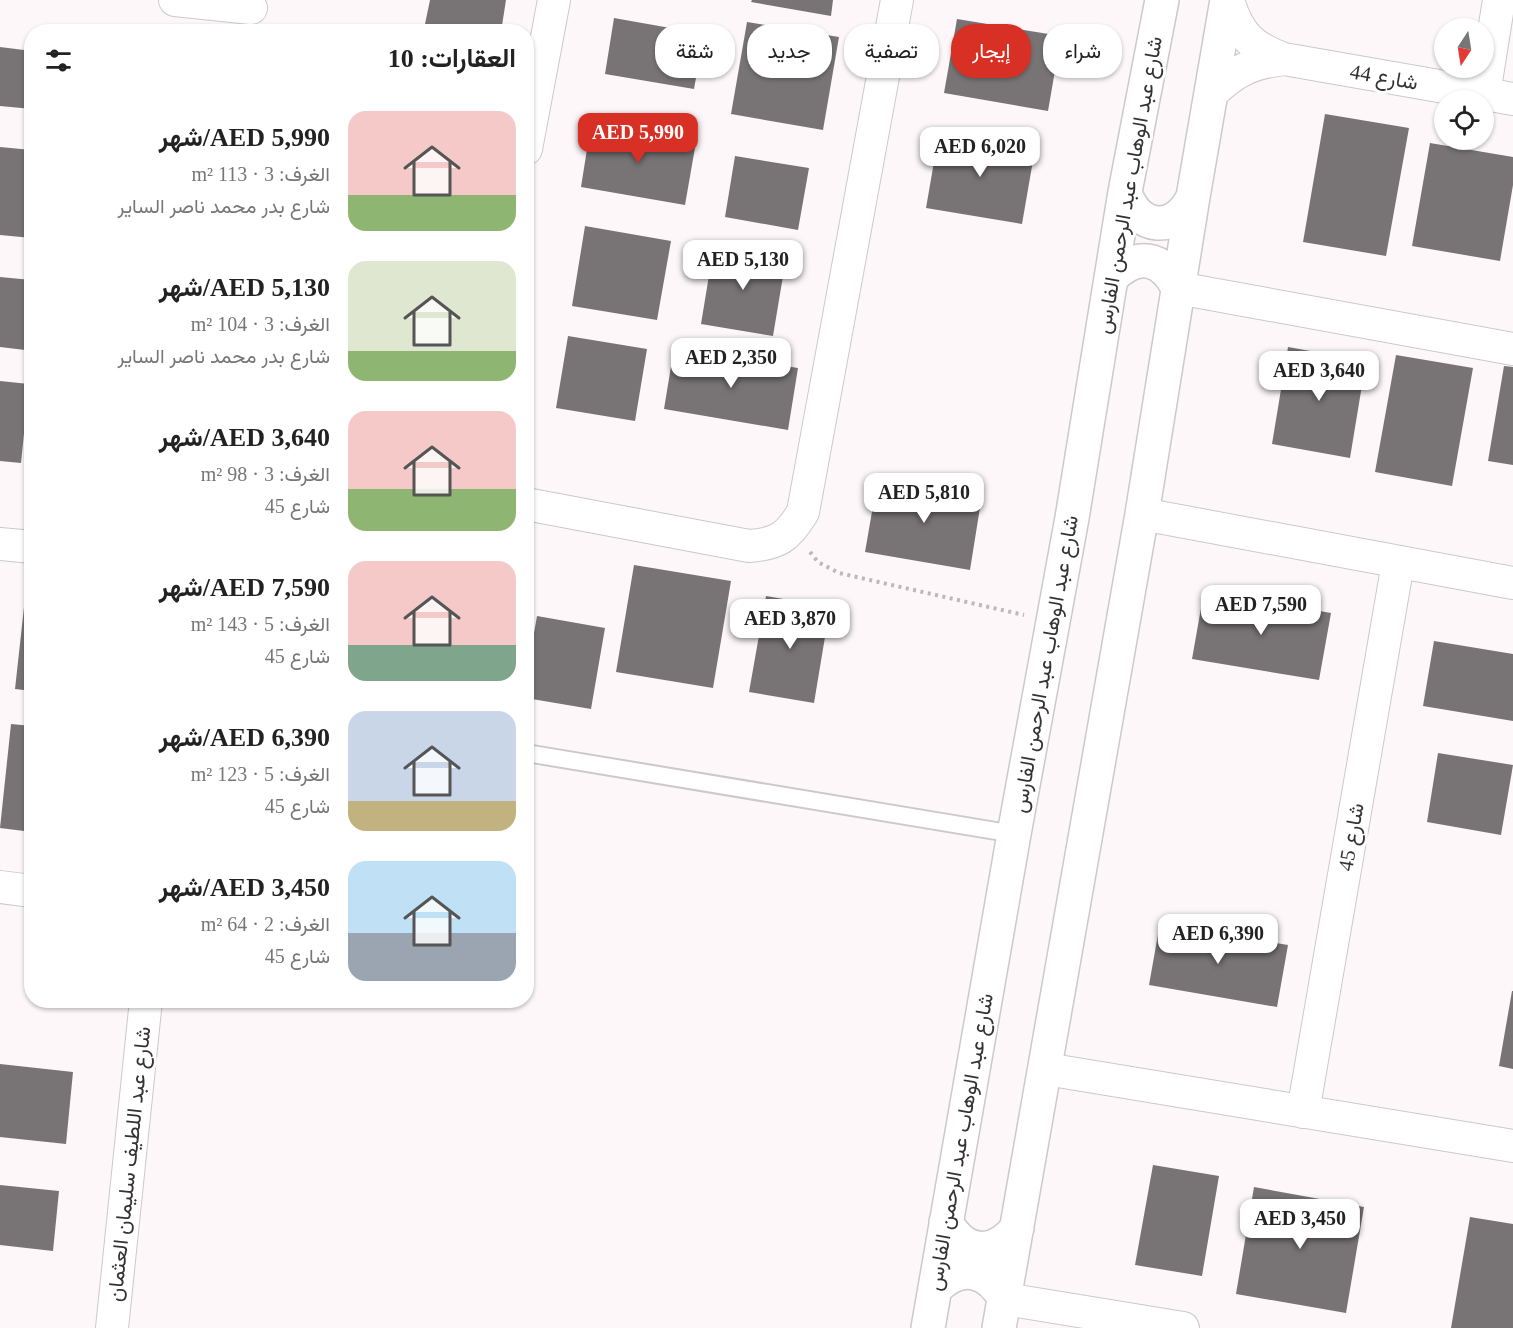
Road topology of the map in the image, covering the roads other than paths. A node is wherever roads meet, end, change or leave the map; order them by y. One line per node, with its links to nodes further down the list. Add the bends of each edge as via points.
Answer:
1 (175, 0): 7 (street)
2 (554, 0): 11 (street)
3 (897, 0): 17 (street, via 803,512 792,531 766,545 749,546)
4 (1162, 0): 12 (street, شارع عبد الوهاب عبد الرحمن الفارس)
5 (1228, 0): 8 (street, شارع 44, via 1246,38 1263,52); 9 (street)
6 (1499, 0): 10 (street, شارع 44)
7 (250, 13)
8 (1284, 59): 9 (street, شارع 44, via 1244,68); 10 (street, شارع 44)
9 (1212, 94): 13 (street)
10 (1498, 97)
11 (534, 106)
12 (1125, 192): 13 (street, via 1138,216 1163,223 1187,210); 14 (street, شارع عبد الوهاب عبد الرحمن الفارس)
13 (1192, 197): 15 (street)
14 (1112, 277): 15 (street, via 1124,265 1140,260 1157,263 1170,273); 24 (street, شارع عبد الوهاب عبد الرحمن الفارس)
15 (1178, 288): 16 (street); 18 (street)
16 (1513, 350)
17 (534, 506)
18 (1142, 514): 21 (street); 28 (street)
19 (0, 544): 20 (street)
20 (24, 546)
21 (1398, 562): 22 (street); 29 (street, شارع 45)
22 (1513, 583)
23 (534, 754): 24 (lane)
24 (1014, 834): 31 (street, شارع عبد الوهاب عبد الرحمن الفارس)
25 (0, 887): 26 (street)
26 (24, 890)
27 (145, 1008): 35 (street, شارع عبد اللطيف سليمان العثمان)
28 (1046, 1069): 29 (street); 32 (street)
29 (1303, 1112): 30 (street)
30 (1513, 1146)
31 (946, 1222): 32 (street, via 965,1244 979,1248 1008,1240); 33 (street, شارع عبد الوهاب عبد الرحمن الفارس)
32 (1017, 1228): 34 (street)
33 (935, 1289): 34 (street, via 945,1278 958,1273 973,1272 987,1277 998,1286); 36 (street, شارع عبد الوهاب عبد الرحمن الفارس)
34 (1002, 1313): 37 (street)
35 (112, 1328)
36 (928, 1328)
37 (1183, 1328)

